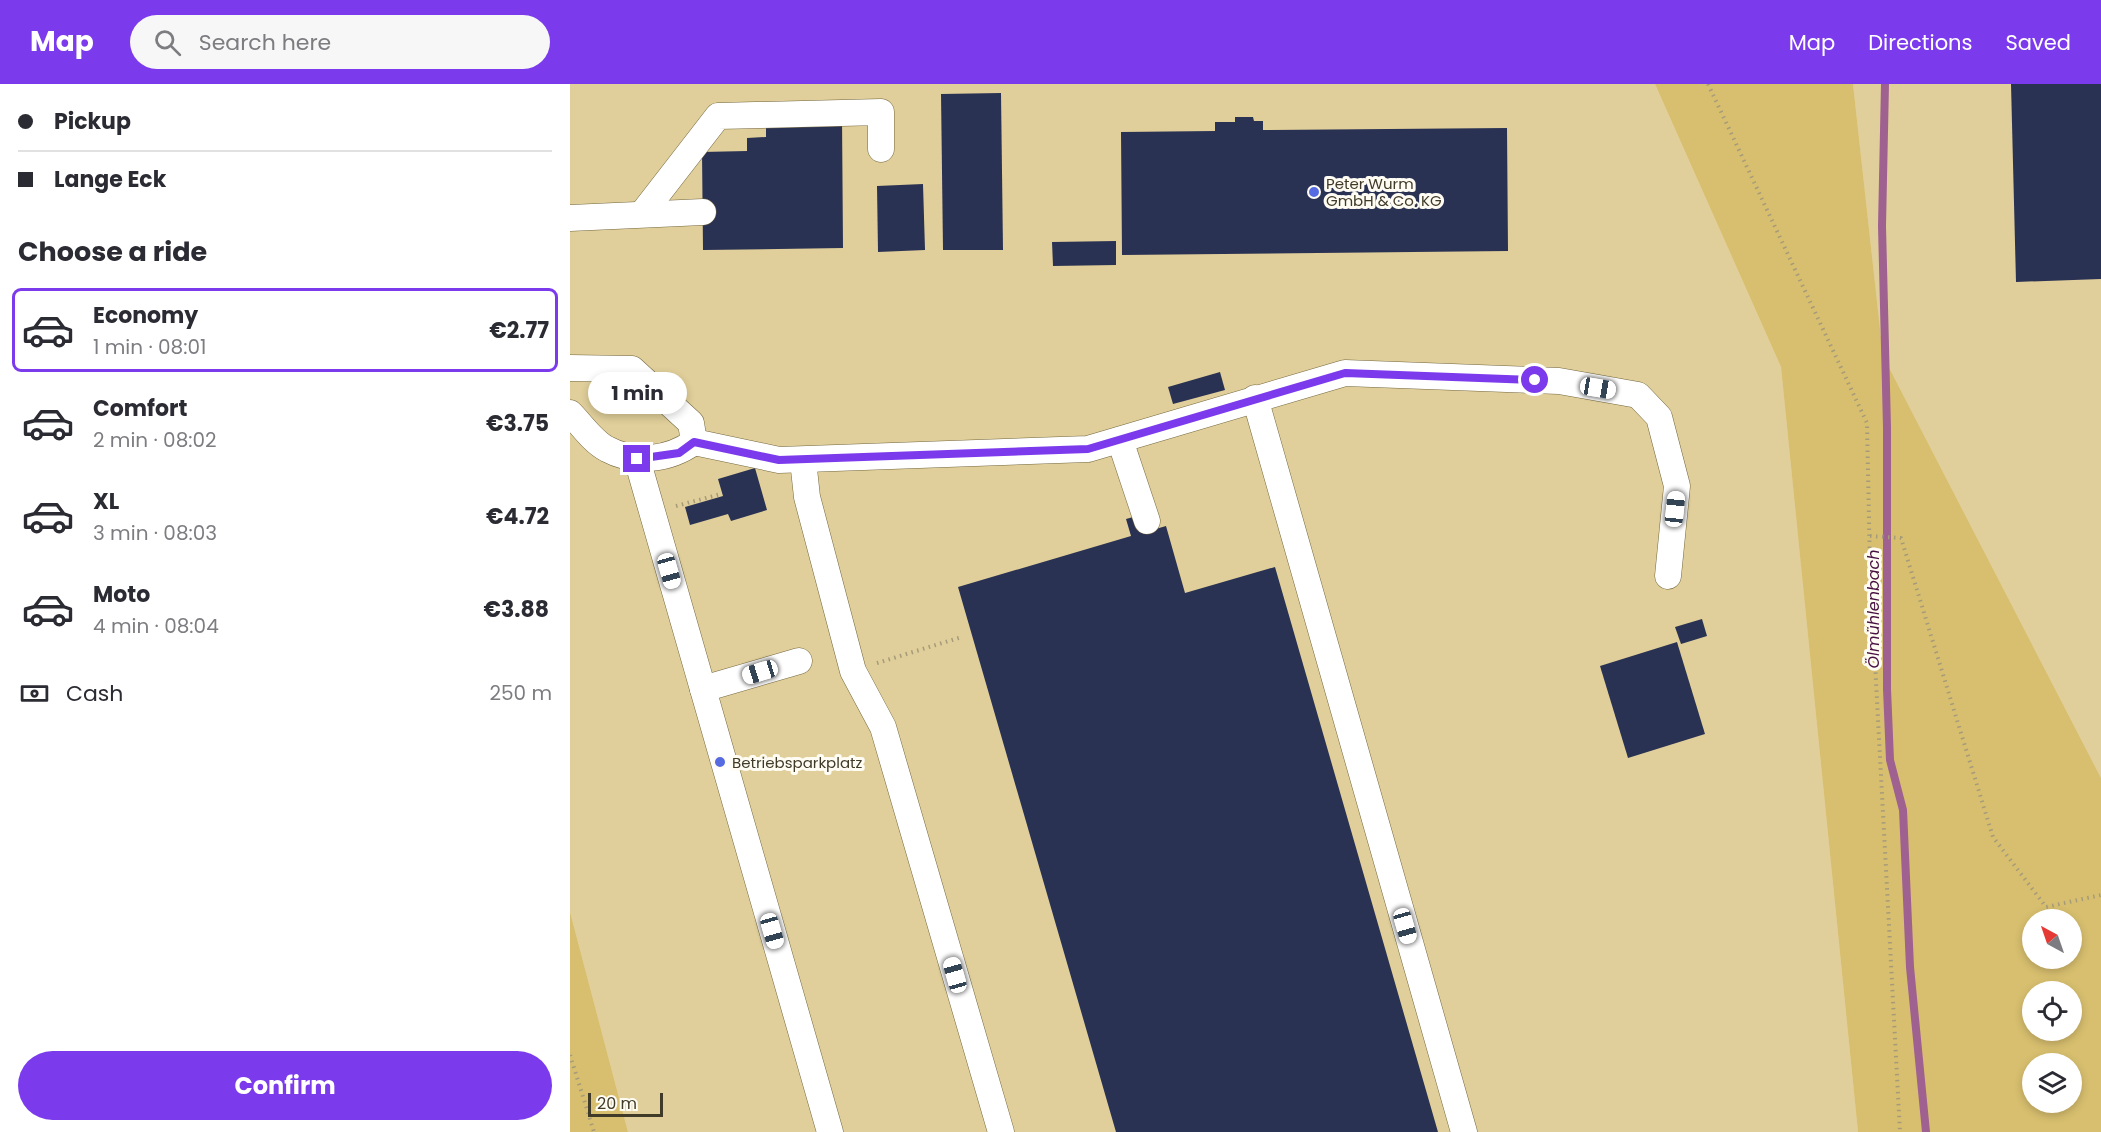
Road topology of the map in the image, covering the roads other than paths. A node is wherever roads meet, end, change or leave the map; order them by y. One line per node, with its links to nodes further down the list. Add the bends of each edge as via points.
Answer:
1 (881, 149): 3 (street, via 881,112 718,116)
2 (703, 212): 3 (street)
3 (642, 214): 4 (street)
4 (570, 218)
5 (570, 368): 9 (street, via 632,369 691,423)
6 (1256, 398): 8 (street); 13 (street, via 1345,373 1559,381 1638,395 1659,417 1677,486); 18 (street)
7 (570, 413): 10 (street, via 606,448)
8 (1120, 440): 11 (street, via 1088,449); 12 (street)
9 (694, 442): 10 (street, via 679,453); 11 (street, via 779,460)
10 (637, 459): 15 (street)
11 (803, 460): 17 (street, via 807,497 853,671 883,727)
12 (1147, 521)
13 (1668, 576)
14 (799, 661): 15 (street)
15 (703, 689): 16 (street)
16 (830, 1132)
17 (1001, 1132)
18 (1464, 1132)

